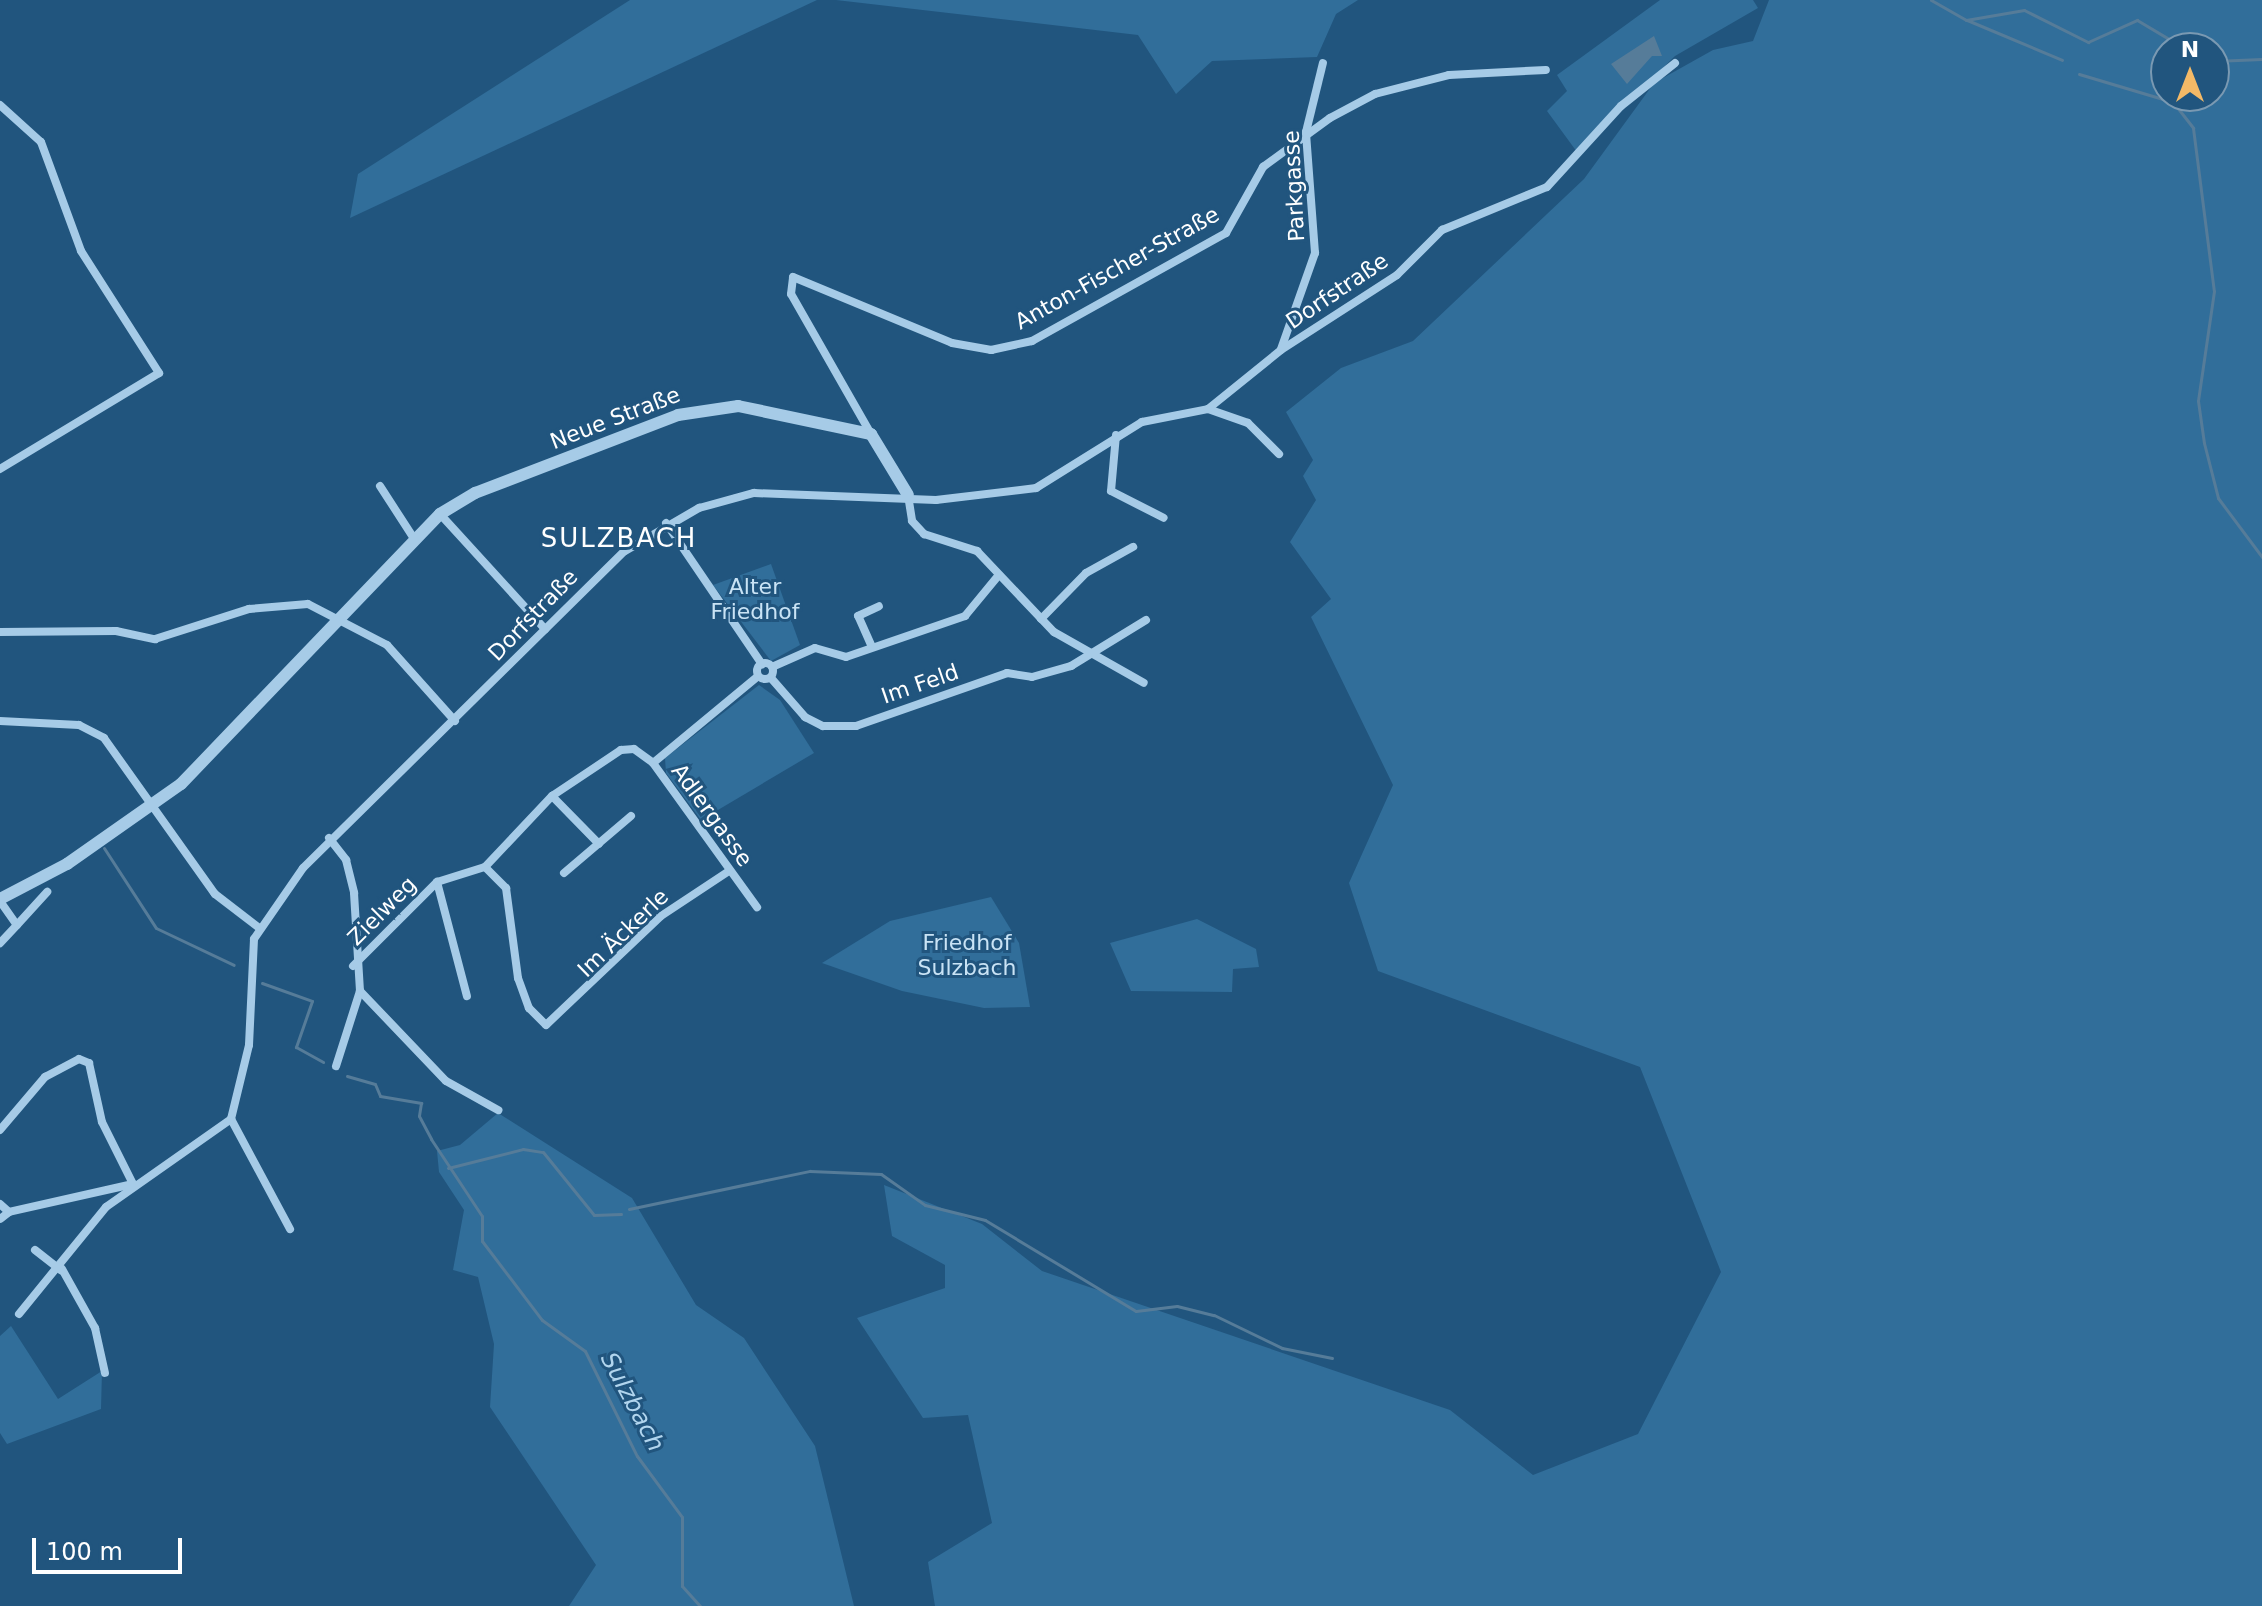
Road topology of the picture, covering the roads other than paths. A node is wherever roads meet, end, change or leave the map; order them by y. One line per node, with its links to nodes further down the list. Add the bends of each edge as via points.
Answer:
1 (1323, 63): 5 (street, Parkgasse)
2 (1675, 63): 6 (street, Dorfstraße, via 1621,106 1547,187 1442,230 1397,275)
3 (1546, 70): 5 (street, Anton-Fischer-Straße, via 1449,75 1387,91)
4 (0, 105): 11 (street, via 41,142 81,251 159,373)
5 (1306, 132): 6 (street, Parkgasse, via 1315,253); 8 (street, Anton-Fischer-Straße, via 1263,167 1226,233 1032,341 991,350 952,343 793,277 791,294)
6 (1281, 350): 7 (street, Dorfstraße)
7 (1208, 409): 9 (street, Dorfstraße); 10 (street, via 1248,423)
8 (871, 434): 13 (street); 14 (street, Neue Straße, via 782,412 697,409 475,493)
9 (1116, 435): 13 (street, Dorfstraße, via 1036,488 975,498); 15 (street, via 1111,491)
10 (1279, 454)
11 (0, 469)
12 (380, 486): 17 (street)
13 (908, 495): 16 (street, Dorfstraße, via 754,493); 19 (street, via 912,521 924,534 977,551)
14 (440, 514): 17 (street, Neue Straße); 24 (street)
15 (1164, 518)
16 (666, 523): 24 (street, Dorfstraße, via 603,569); 28 (street)
17 (415, 540): 21 (street, Neue Straße)
18 (1133, 547): 22 (street, via 1086,573)
19 (998, 576): 22 (street); 26 (street, via 965,616)
20 (879, 606): 26 (street, via 858,616)
21 (341, 617): 25 (street, via 283,603 155,639 116,631); 34 (street, via 387,645); 38 (street, Neue Straße, via 204,763)
22 (1041, 619): 27 (street)
23 (1146, 620): 27 (street, Im Feld)
24 (545, 629): 34 (street, Dorfstraße)
25 (0, 632)
26 (872, 647): 29 (street, via 846,657 800,650)
27 (1093, 654): 31 (street, Im Feld, via 840,727 805,717); 32 (street)
28 (762, 664): 29 (street); 30 (street)
29 (772, 667): 31 (street)
30 (758, 676): 31 (street); 36 (street)
31 (771, 678)
32 (1144, 683)
33 (0, 721): 38 (street, via 92,730 115,748)
34 (455, 721): 40 (street, Dorfstraße)
35 (634, 749): 36 (street, Adlergasse); 37 (street, Zielweg)
36 (653, 763): 43 (street, Adlergasse)
37 (552, 796): 41 (street); 42 (street, Zielweg)
38 (152, 805): 47 (street, Neue Straße); 50 (street, via 215,894)
39 (631, 816): 41 (street)
40 (329, 838): 50 (street, Dorfstraße); 52 (street, via 346,860 354,893)
41 (599, 844): 44 (street)
42 (485, 867): 43 (street, Im Äckerle, via 506,888 515,918 518,978 529,1008 546,1025 661,916); 45 (street, Zielweg)
43 (729, 871): 48 (street, Adlergasse)
44 (564, 873)
45 (437, 882): 52 (street, Zielweg); 54 (street, Zielweg)
46 (47, 892): 49 (street)
47 (0, 900): 49 (street)
48 (757, 907)
49 (17, 925): 51 (street)
50 (258, 927): 57 (street, Dorfstraße, via 248,968 249,1045)
51 (0, 943)
52 (353, 966): 53 (street)
53 (360, 991): 55 (street); 56 (street, via 446,1081)
54 (467, 996)
55 (336, 1066)
56 (498, 1110)
57 (231, 1119): 59 (street); 63 (street)
58 (0, 1130): 59 (street, via 45,1077 79,1059 89,1063 102,1122)
59 (133, 1184): 61 (street, via 96,1188); 65 (street, via 106,1207)
60 (0, 1204): 61 (street)
61 (9, 1212): 62 (street)
62 (0, 1219)
63 (290, 1229)
64 (35, 1250): 65 (street)
65 (62, 1269): 66 (street); 67 (street, via 95,1328)
66 (19, 1314)
67 (105, 1373)

